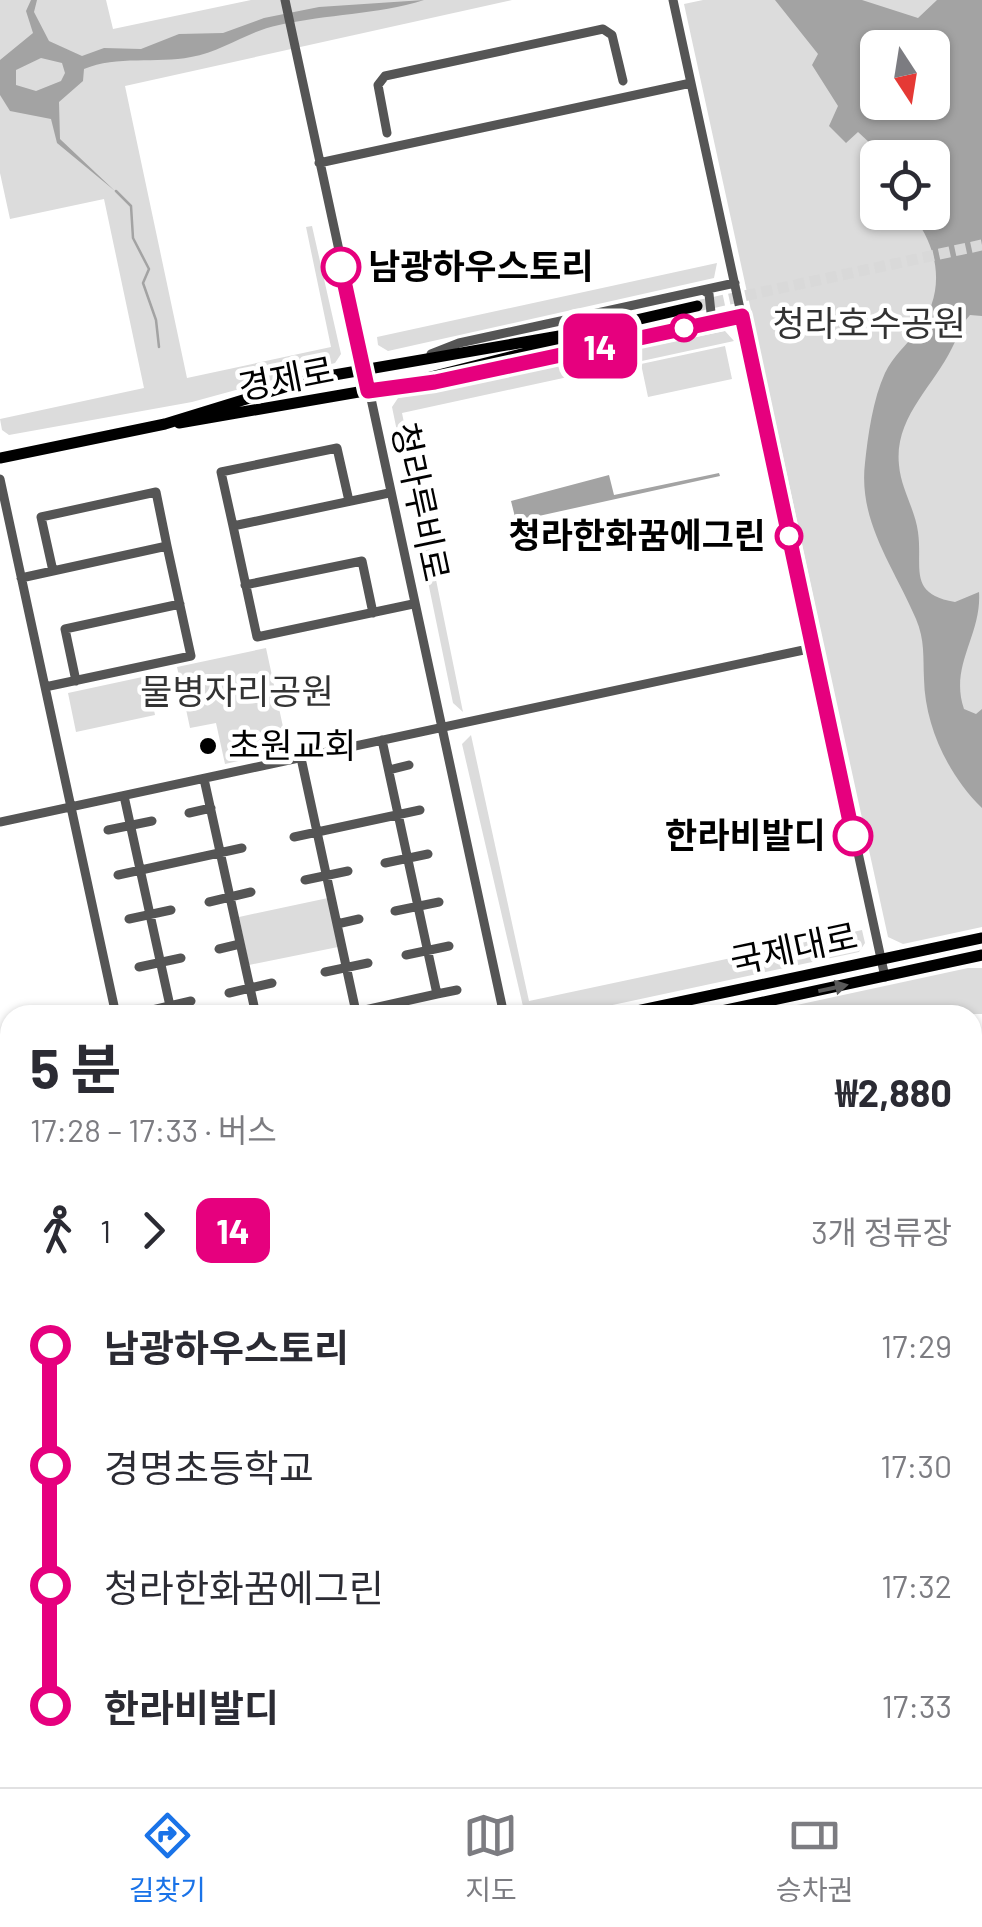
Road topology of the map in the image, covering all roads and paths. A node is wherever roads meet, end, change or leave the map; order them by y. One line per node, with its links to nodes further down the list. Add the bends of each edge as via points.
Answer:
1 (284, 0): 10 (street, 청라루비로)
2 (673, 0): 4 (street)
3 (622, 81): 5 (street); 6 (street); 7 (street, via 612,35 603,28 386,76 378,85)
4 (691, 83): 5 (street); 11 (street)
5 (636, 94): 6 (street)
6 (614, 100): 8 (street)
7 (387, 133): 8 (street); 9 (street)
8 (402, 145): 9 (street)
9 (379, 150): 10 (street)
10 (319, 163): 18 (street, 청라루비로)
11 (734, 284): 12 (street); 14 (street)
12 (703, 290): 15 (street, via 710,294); 17 (street, via 459,343)
13 (697, 306): 16 (main road, 경제로)
14 (742, 316): 15 (street); 34 (street)
15 (712, 322): 19 (street)
16 (588, 331): 17 (main road, 경제로); 19 (main road, 경제로, via 549,348)
17 (413, 362): 18 (main road, 경제로)
18 (362, 370): 20 (street, 청라루비로); 21 (main road, 경제로, via 280,386)
19 (400, 386): 20 (main road, 경제로)
20 (368, 391): 21 (main road, 경제로); 24 (street, 청라루비로)
21 (166, 424): 22 (main road, 경제로)
22 (0, 458)
23 (0, 479): 29 (street)
24 (390, 492): 25 (street); 32 (street, 청라루비로)
25 (349, 501): 26 (street); 26 (street, via 337,448 221,472)
26 (233, 526): 30 (street)
27 (168, 546): 28 (street); 28 (street, via 156,492 41,516); 31 (street)
28 (53, 571): 29 (street)
29 (21, 578): 36 (street)
30 (246, 585): 33 (street, via 362,561); 33 (street, via 257,637)
31 (180, 604): 35 (street, via 191,656); 35 (street, via 65,629)
32 (413, 604): 33 (street); 37 (street, 청라루비로)
33 (373, 613)
34 (813, 648): 37 (street); 84 (street)
35 (76, 681): 36 (street)
36 (45, 688): 44 (street)
37 (440, 728): 38 (street); 103 (street, 청라루비로)
38 (382, 740): 39 (street); 41 (street)
39 (300, 758): 42 (street); 53 (street)
40 (410, 766): 41 (street)
41 (389, 770): 48 (street)
42 (204, 778): 43 (street); 45 (street)
43 (124, 796): 44 (street); 51 (street)
44 (72, 807): 50 (street); 97 (street)
45 (211, 808): 47 (street); 56 (street)
46 (420, 810): 48 (street)
47 (189, 813)
48 (398, 815): 53 (street); 58 (street)
49 (152, 821): 51 (street)
50 (0, 822)
51 (130, 826): 52 (street); 60 (street)
52 (108, 830)
53 (317, 832): 54 (street); 63 (street)
54 (294, 837)
55 (242, 848): 56 (street)
56 (220, 853): 60 (street); 66 (street)
57 (428, 854): 58 (street)
58 (408, 858): 59 (street); 69 (street)
59 (385, 864)
60 (140, 870): 62 (street); 72 (street)
61 (348, 871): 63 (street)
62 (118, 875)
63 (326, 876): 64 (street); 75 (street)
64 (306, 880)
65 (252, 892): 66 (street)
66 (230, 897): 67 (street); 77 (street)
67 (209, 902)
68 (439, 902): 69 (street)
69 (418, 906): 71 (street); 80 (street)
70 (172, 910): 72 (street)
71 (396, 911)
72 (150, 915): 73 (street); 85 (street)
73 (129, 919)
74 (360, 919): 75 (street)
75 (337, 924): 88 (street)
76 (982, 938): 84 (main road, 국제대로)
77 (240, 944): 79 (street); 92 (street)
78 (449, 946): 80 (street)
79 (219, 949)
80 (428, 951): 81 (street); 95 (street)
81 (406, 955)
82 (982, 955): 90 (main road, 국제대로)
83 (181, 958): 85 (street)
84 (881, 959): 90 (street); 104 (main road, 국제대로)
85 (160, 962): 87 (street); 98 (street)
86 (368, 963): 88 (street)
87 (139, 967)
88 (346, 967): 89 (street); 101 (street)
89 (325, 972)
90 (885, 977): 105 (main road, 국제대로, one-way to 90)
91 (272, 983): 92 (street)
92 (250, 988): 94 (street); 100 (street)
93 (457, 990): 95 (street)
94 (229, 993)
95 (437, 994): 102 (street)
96 (191, 1002): 99 (street)
97 (114, 1005)
98 (170, 1005)
99 (184, 1005)
100 (254, 1005)
101 (354, 1005)
102 (387, 1005)
103 (502, 1005)
104 (665, 1005)
105 (751, 1005)

